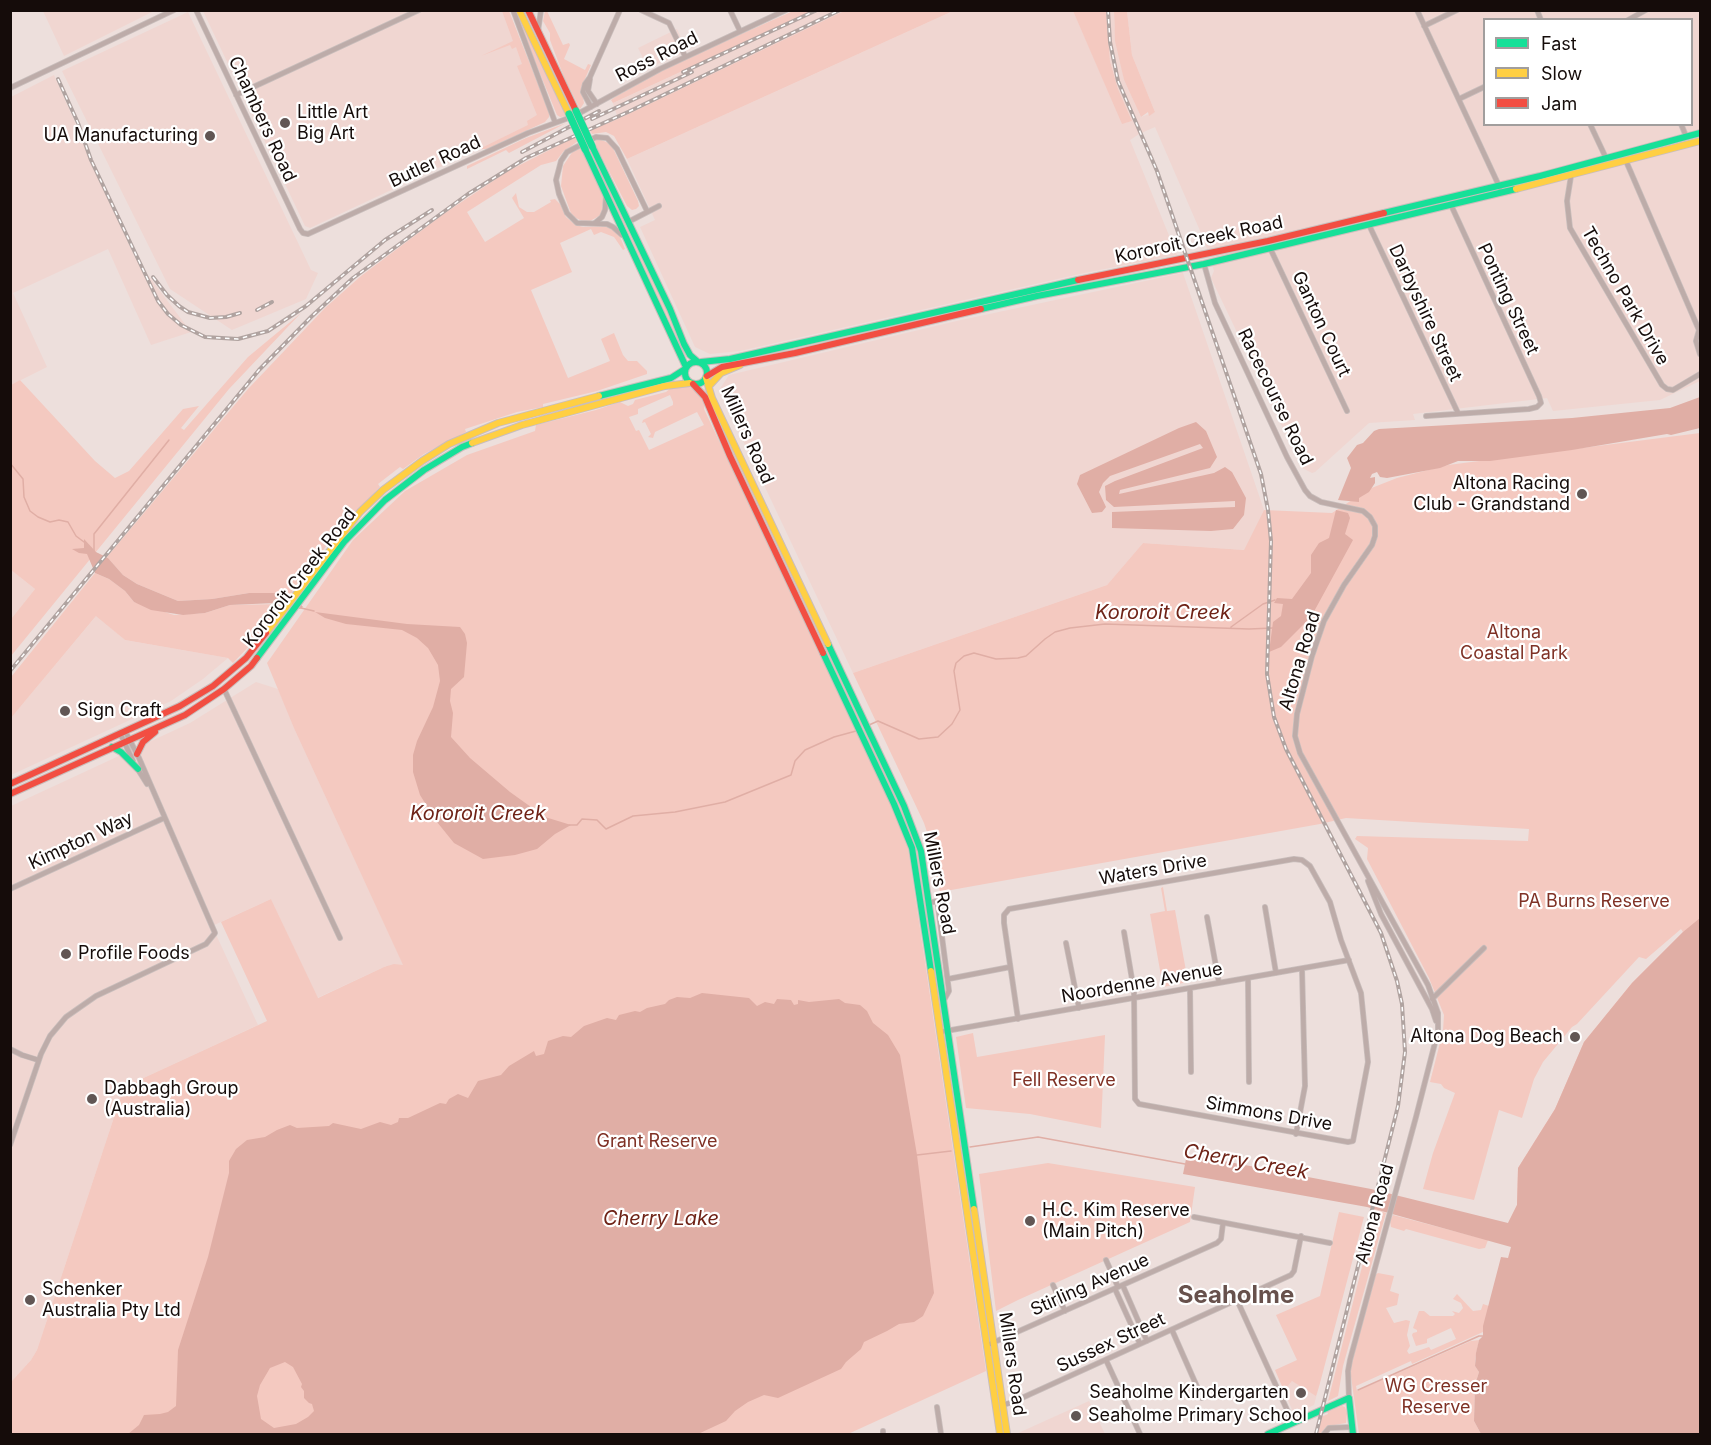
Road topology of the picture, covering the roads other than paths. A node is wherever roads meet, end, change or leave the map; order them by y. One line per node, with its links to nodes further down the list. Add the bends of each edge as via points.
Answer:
1 (174, 10): 24 (street)
2 (196, 10): 26 (street, Chambers Road)
3 (413, 10): 16 (street)
4 (419, 10): 16 (street)
5 (513, 10): 31 (street)
6 (519, 10): 18 (main road)
7 (541, 10): 20 (street)
8 (620, 10): 23 (street)
9 (641, 10): 22 (street, via 669,23)
10 (730, 10): 21 (street)
11 (786, 10): 21 (street, Ross Road)
12 (1417, 10): 19 (street)
13 (1456, 10): 19 (street)
14 (1646, 10): 17 (street)
15 (529, 11): 18 (street); 20 (main road)
16 (405, 16): 26 (street)
17 (1632, 18)
18 (527, 26): 30 (main road)
19 (1424, 26): 27 (street)
20 (538, 31): 30 (main road)
21 (740, 31): 22 (street, Ross Road)
22 (685, 56): 28 (street, Ross Road)
23 (590, 77): 28 (street, via 588,91); 29 (street, via 583,92)
24 (10, 88)
25 (1483, 88): 27 (street)
26 (236, 95): 49 (street, Chambers Road, via 300,229)
27 (1459, 99): 41 (street)
28 (597, 104): 29 (street, Ross Road)
29 (591, 107): 30 (street, Ross Road)
30 (573, 114): 31 (street, Butler Road); 37 (main road, bridge)
31 (555, 122): 49 (street, Butler Road)
32 (1591, 126): 38 (street)
33 (1682, 126): 35 (street)
34 (1701, 133): 35 (main road, Kororoit Creek Road)
35 (1686, 136): 38 (main road, Kororoit Creek Road)
36 (1701, 141): 39 (main road, Kororoit Creek Road)
37 (589, 147): 42 (main road); 47 (main road)
38 (1606, 158): 41 (main road, Kororoit Creek Road)
39 (1626, 161): 40 (main road, Kororoit Creek Road); 59 (street, Techno Park Drive, via 1699,330 1696,343)
40 (1571, 176): 41 (main road, Kororoit Creek Road); 64 (street, Techno Park Drive, via 1567,201 1570,228 1662,385 1673,390)
41 (1501, 189): 43 (main road, Kororoit Creek Road); 46 (main road, Kororoit Creek Road)
42 (606, 193): 48 (street, via 602,217); 50 (main road)
43 (1451, 205): 46 (main road, Kororoit Creek Road); 69 (street, Ponting Street, via 1540,404 1529,409)
44 (659, 206): 45 (street)
45 (647, 212): 47 (street); 48 (street, via 617,149 607,138 596,137 567,152 556,180 567,213 583,225)
46 (1368, 221): 51 (main road, Kororoit Creek Road); 69 (street, Darbyshire Street)
47 (628, 222): 61 (main road, via 688,352)
48 (592, 224): 50 (street, via 613,227)
49 (308, 234)
50 (629, 243): 63 (main road)
51 (1269, 245): 52 (main road, Kororoit Creek Road); 53 (main road, Kororoit Creek Road); 68 (street, Ganton Court)
52 (1204, 264): 55 (main road, Kororoit Creek Road); 71 (street, Racecourse Road, via 1215,303 1307,493 1315,500)
53 (1156, 265): 54 (main road, Kororoit Creek Road); 55 (main road)
54 (1145, 267): 56 (main road); 57 (main road, Kororoit Creek Road, via 1052,285)
55 (1158, 274): 56 (main road, Kororoit Creek Road)
56 (1147, 276): 57 (main road, Kororoit Creek Road)
57 (874, 330): 58 (main road, Kororoit Creek Road); 60 (main road, Kororoit Creek Road)
58 (761, 352): 60 (main road); 61 (main road, Kororoit Creek Road)
59 (1701, 354)
60 (768, 358): 62 (main road, Kororoit Creek Road)
61 (699, 362): 63 (main road); 65 (main road, via 706,368)
62 (747, 363): 65 (main road, Kororoit Creek Road, via 719,368); 67 (main road, via 721,373)
63 (686, 368): 66 (main road, via 685,376); 72 (main road, Kororoit Creek Road, via 671,378 498,423 450,444 377,495 349,525)
64 (1701, 374)
65 (707, 377): 66 (main road, via 699,384); 67 (main road, Millers Road)
66 (691, 383): 72 (main road, Kororoit Creek Road, via 665,386 522,425 462,447 385,500); 87 (main road, Millers Road, via 705,397 904,826)
67 (709, 387): 87 (main road, Millers Road, via 916,835)
68 (1347, 411)
69 (1458, 413): 70 (street)
70 (1426, 416)
71 (1354, 509): 85 (street, Altona Road, via 1367,514 1373,522 1374,541 1324,621 1294,731 1300,753)
72 (317, 572): 73 (main road, Kororoit Creek Road)
73 (282, 619): 74 (main road, Kororoit Creek Road, via 251,666); 76 (main road, Kororoit Creek Road, via 213,686 189,702)
74 (224, 689): 75 (main road, Kororoit Creek Road); 91 (street)
75 (169, 722): 77 (main road, Kororoit Creek Road); 79 (main road, via 146,738)
76 (123, 732): 77 (street); 81 (main road, Kororoit Creek Road)
77 (127, 741): 78 (main road, Kororoit Creek Road); 79 (street); 80 (street)
78 (112, 747): 80 (main road); 83 (main road, Kororoit Creek Road)
79 (137, 754): 82 (street)
80 (138, 770): 82 (street)
81 (10, 784)
82 (153, 794): 84 (street)
83 (10, 795)
84 (164, 818): 86 (street, Kimpton Way); 112 (street, via 212,923 213,938 80,1005 58,1026)
85 (1362, 866): 103 (street, Altona Road); 105 (street, Altona Road, via 1381,914)
86 (10, 888)
87 (925, 904): 98 (street, via 937,901); 104 (main road, Millers Road); 109 (main road, Millers Road)
88 (1265, 907): 97 (street)
89 (1207, 918): 100 (street)
90 (1124, 932): 102 (street)
91 (340, 938)
92 (1066, 943): 106 (street)
93 (1484, 948): 103 (street)
94 (1349, 960): 95 (street, Waters Drive, via 1327,897 1310,866 1299,859 1009,909 1004,923); 96 (street, Noordenne Avenue); 115 (street, Simmons Drive, via 1361,993 1368,1062 1355,1137 1348,1142)
95 (1010, 967): 98 (street); 107 (street, Waters Drive)
96 (1302, 969): 97 (street, Noordenne Avenue); 115 (street, via 1305,1086)
97 (1276, 973): 99 (street, Noordenne Avenue)
98 (948, 978): 104 (street, via 949,992)
99 (1248, 978): 100 (street, Noordenne Avenue); 114 (street)
100 (1219, 983): 101 (street, Noordenne Avenue)
101 (1190, 988): 102 (street, Noordenne Avenue); 113 (street)
102 (1134, 998): 106 (street, Noordenne Avenue); 115 (street, Simmons Drive, via 1135,1100 1139,1104)
103 (1434, 998): 105 (street); 110 (street, Altona Road, via 1439,1020)
104 (944, 1000): 108 (main road, Millers Road)
105 (1428, 1002): 110 (street, Altona Road, via 1436,1021)
106 (1079, 1008): 107 (street, Noordenne Avenue)
107 (1018, 1019): 108 (street, Noordenne Avenue)
108 (948, 1031): 109 (street, Noordenne Avenue); 128 (main road, Millers Road)
109 (940, 1032): 128 (main road, Millers Road)
110 (1436, 1039): 132 (street, Altona Road, via 1348,1366)
111 (10, 1049): 112 (street)
112 (38, 1060): 116 (street)
113 (1191, 1072)
114 (1249, 1082)
115 (1296, 1134)
116 (10, 1145)
117 (1194, 1217): 118 (street)
118 (1223, 1222): 119 (street); 123 (street, Stirling Avenue, via 1217,1243)
119 (1301, 1236): 120 (street); 124 (street, Sussex Street, via 1293,1274)
120 (1330, 1243)
121 (1106, 1260): 123 (street)
122 (1053, 1285): 125 (street)
123 (1119, 1287): 125 (street, Stirling Avenue); 127 (street); 129 (street)
124 (1237, 1300): 126 (street, Sussex Street); 135 (street)
125 (1065, 1311): 128 (street, Stirling Avenue)
126 (1172, 1330): 127 (street, Sussex Street); 131 (street)
127 (1147, 1341): 129 (street, Sussex Street)
128 (990, 1344): 133 (main road, Millers Road); 138 (main road, Millers Road)
129 (1140, 1344): 130 (street, Sussex Street)
130 (1106, 1360): 133 (street, Sussex Street); 140 (street)
131 (1202, 1398)
132 (1349, 1398): 135 (main road); 136 (main road)
133 (1003, 1405): 139 (main road, Millers Road)
134 (937, 1407): 137 (street)
135 (1293, 1424): 141 (main road)
136 (1353, 1430): 142 (street, via 1329,1428)
137 (941, 1434)
138 (1000, 1434)
139 (1007, 1434)
140 (1140, 1434)
141 (1268, 1434)
142 (1324, 1434)

